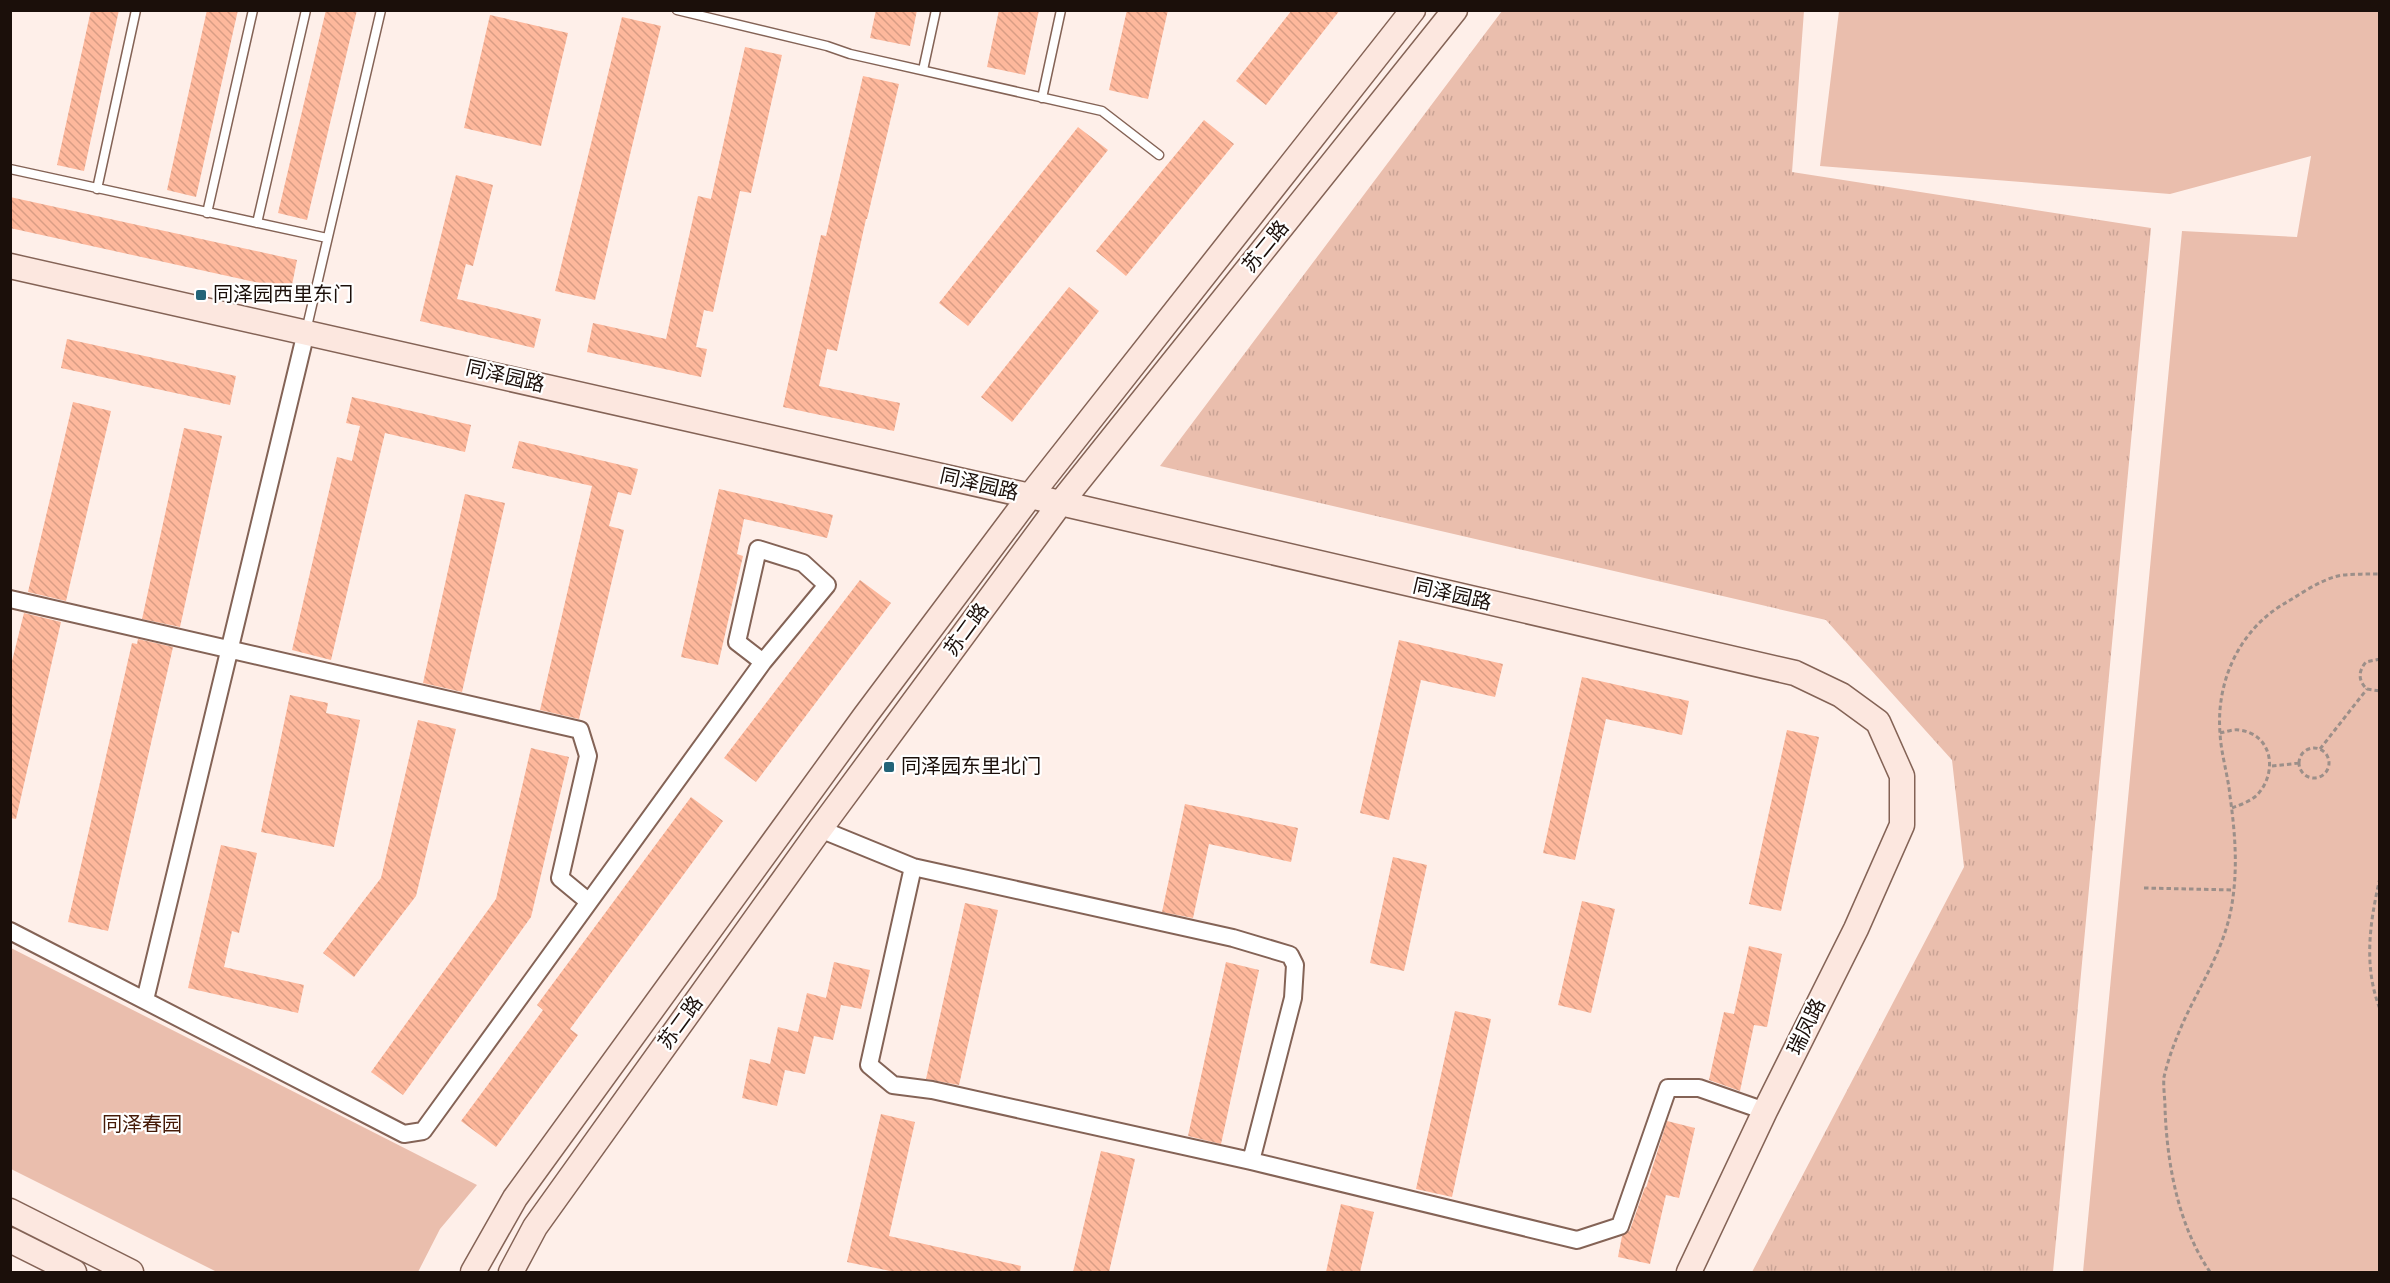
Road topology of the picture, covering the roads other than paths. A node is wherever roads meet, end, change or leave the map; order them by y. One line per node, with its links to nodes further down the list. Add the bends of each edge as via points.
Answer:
1 (136, 10): 14 (lane)
2 (253, 10): 15 (lane)
3 (306, 10): 16 (lane)
4 (381, 10): 17 (lane)
5 (677, 10): 10 (lane)
6 (936, 10): 10 (lane)
7 (1061, 10): 11 (lane)
8 (1413, 10): 20 (street, 苏二路)
9 (1455, 10): 21 (street, 苏二路)
10 (923, 70): 11 (lane)
11 (1042, 98): 12 (lane, via 1102,111)
12 (1159, 155)
13 (10, 169): 14 (lane)
14 (97, 189): 15 (lane)
15 (207, 213): 16 (lane)
16 (257, 223): 17 (lane)
17 (327, 238): 19 (lane)
18 (10, 266): 19 (street, 同泽园路)
19 (306, 332): 20 (street, 同泽园路); 23 (street)
20 (1030, 496): 21 (street, 同泽园路); 37 (street, 苏二路, via 515,1198)
21 (1059, 505): 25 (street, 同泽园路, via 1795,673 1841,695 1878,722); 26 (street, 苏二路)
22 (10, 599): 23 (street)
23 (230, 649): 28 (street, via 580,730 588,756 560,878); 30 (street)
24 (763, 662): 24 (street, via 737,642 758,549 803,563 827,585); 28 (street)
25 (1902, 776): 31 (street, 瑞凤路, via 1902,825 1856,929)
26 (820, 829): 27 (street); 38 (street, 苏二路, via 535,1227)
27 (913, 867): 32 (street, via 1233,938 1290,955 1295,965 1293,998); 32 (street, via 869,1065 893,1085 932,1090)
28 (588, 902): 30 (street, via 423,1131 404,1134)
29 (10, 931): 30 (street)
30 (145, 1000)
31 (1765, 1111): 32 (street, via 1699,1088 1668,1088 1620,1226 1577,1240); 39 (street, 瑞凤路)
32 (1251, 1161)
33 (10, 1211): 36 (street)
34 (10, 1240): 35 (street)
35 (75, 1272)
36 (130, 1272)
37 (473, 1272)
38 (511, 1272)
39 (1689, 1272)

